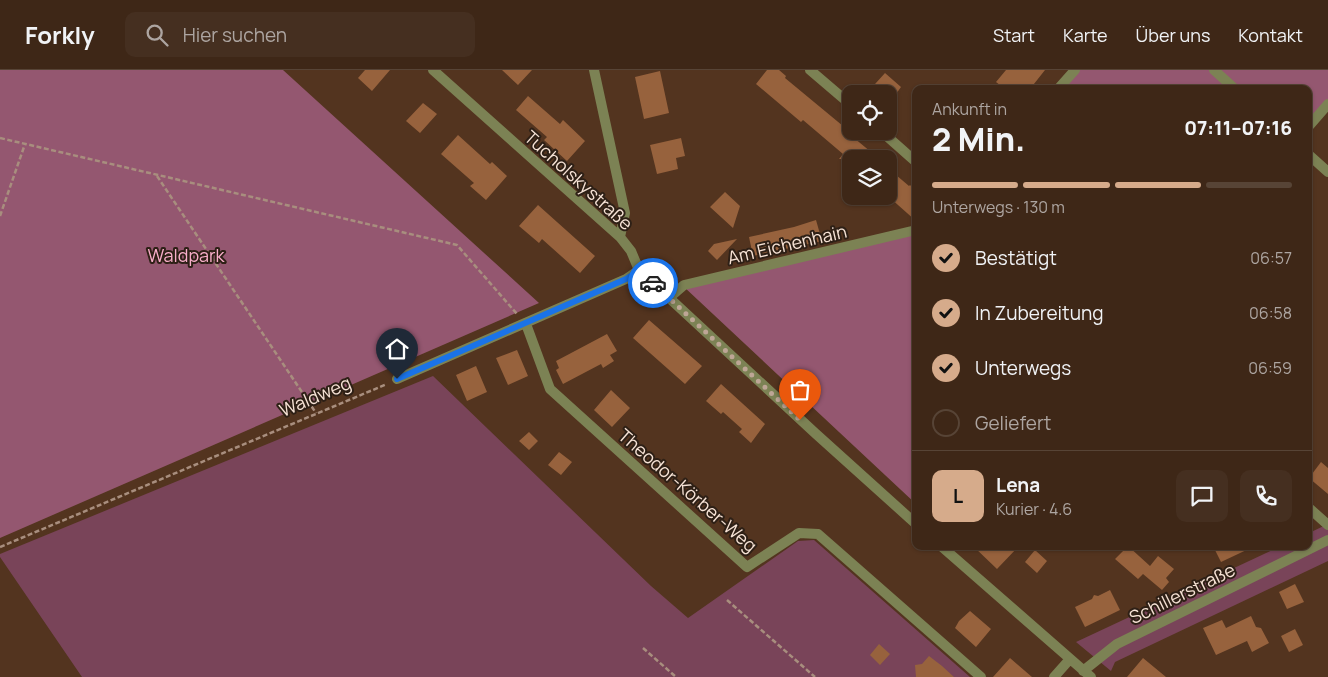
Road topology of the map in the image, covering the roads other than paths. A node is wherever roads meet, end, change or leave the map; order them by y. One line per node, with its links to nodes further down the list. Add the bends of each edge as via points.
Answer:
1 (433, 70): 16 (street, Tucholskystraße)
2 (594, 70): 16 (street, via 626,213)
3 (810, 70): 8 (street)
4 (1075, 70): 6 (street)
5 (1214, 70): 7 (street)
6 (1062, 85)
7 (1231, 85)
8 (842, 98)
9 (1328, 104): 10 (street)
10 (1312, 123)
11 (891, 140): 12 (street)
12 (912, 158)
13 (1312, 158): 14 (street)
14 (1328, 172)
15 (912, 231): 18 (street, Am Eichenhain, via 684,285)
16 (620, 236): 17 (street, Tucholskystraße)
17 (640, 270): 18 (street, Tucholskystraße); 19 (street)
18 (669, 298): 22 (street, Tucholskystraße)
19 (526, 324): 20 (street); 30 (street, Theodor-Körber-Weg, via 550,389 747,567 799,533 818,534)
20 (397, 379)
21 (1312, 511): 23 (street)
22 (912, 520)
23 (1328, 525)
24 (1328, 540): 25 (street, Schillerstraße)
25 (1312, 548)
26 (947, 550): 28 (street)
27 (1308, 550): 29 (street, Schillerstraße, via 1117,644)
28 (1070, 659): 29 (street); 31 (street)
29 (1087, 674)
30 (981, 677)
31 (1054, 677)

